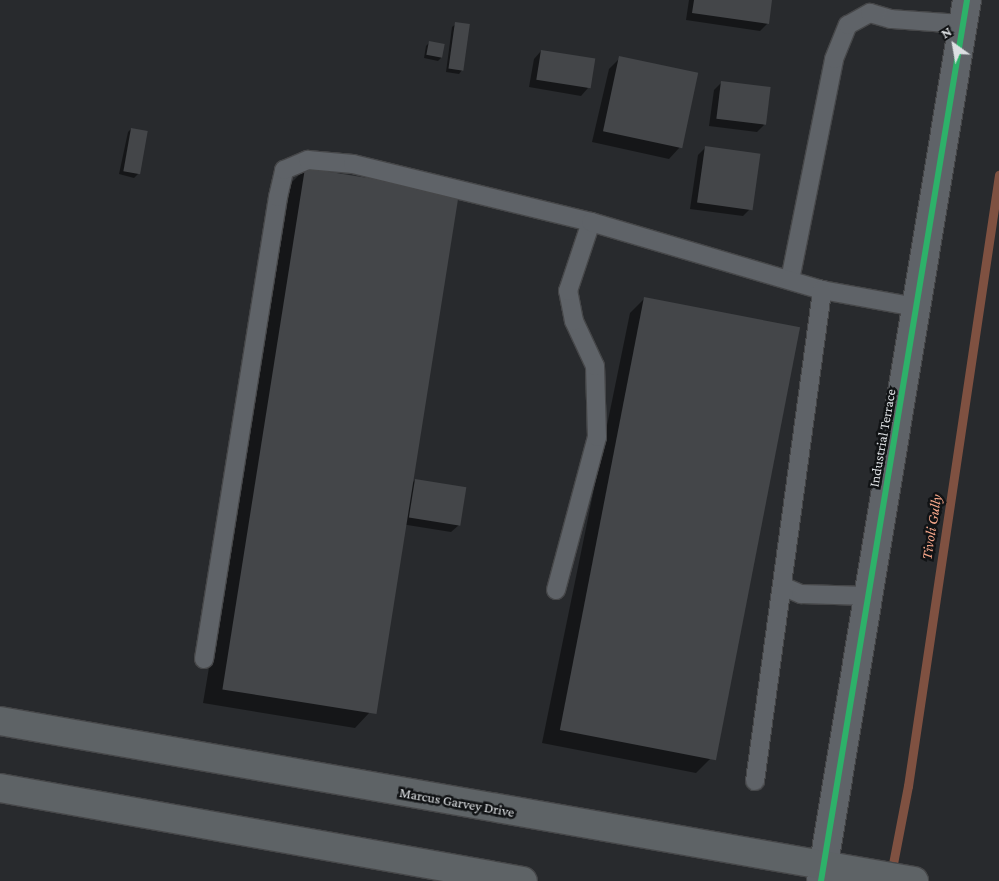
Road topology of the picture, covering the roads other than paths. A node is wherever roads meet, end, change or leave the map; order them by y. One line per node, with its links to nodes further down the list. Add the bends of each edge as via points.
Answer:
1 (965, 12): 3 (lane, via 891,19 870,13 848,25 834,60); 5 (street, Industrial Terrace)
2 (591, 222): 3 (lane); 7 (lane, via 568,291 574,321 595,366 596,437); 9 (lane, via 353,164 308,160 284,170)
3 (790, 280): 4 (lane)
4 (822, 290): 5 (lane); 6 (lane)
5 (916, 307): 8 (street, Industrial Terrace)
6 (782, 586): 8 (lane, via 801,594); 11 (lane)
7 (556, 590)
8 (868, 596): 13 (street, Industrial Terrace)
9 (204, 659)
10 (0, 721): 13 (highway, Marcus Garvey Drive)
11 (755, 782)
12 (0, 788): 14 (highway)
13 (822, 874): 15 (highway, Marcus Garvey Drive)
14 (523, 881)
15 (911, 881)

